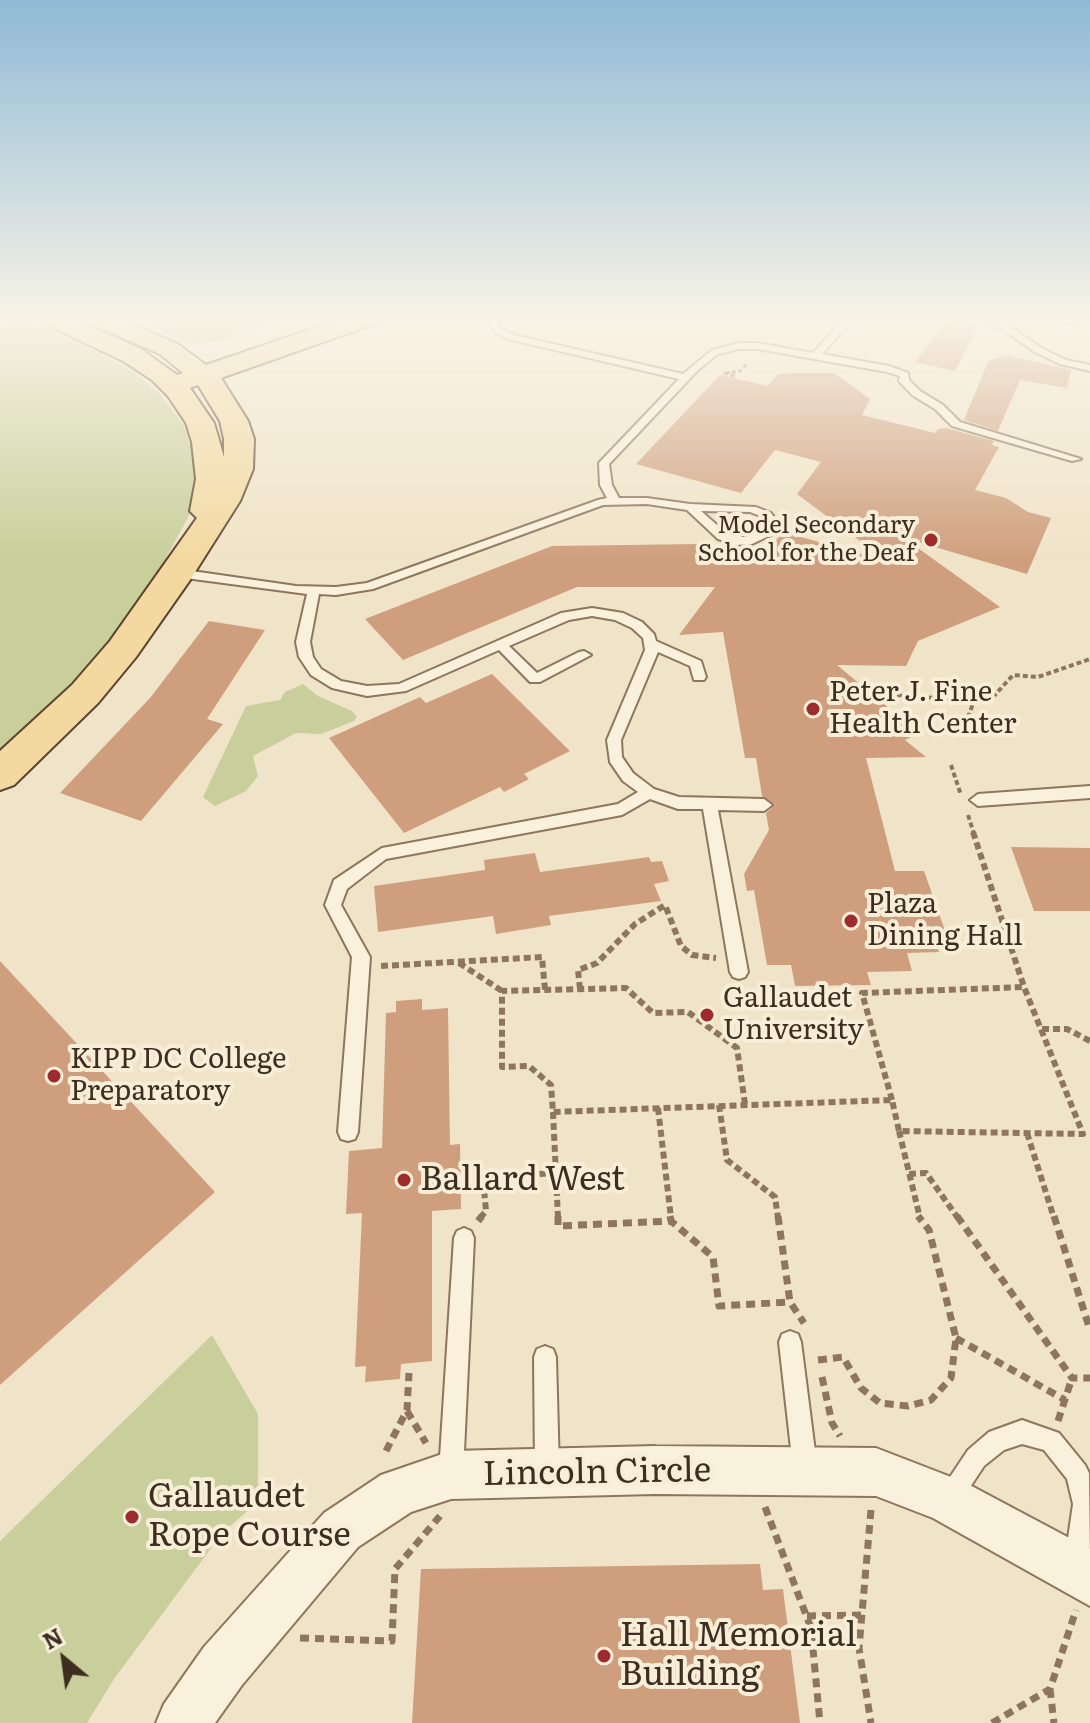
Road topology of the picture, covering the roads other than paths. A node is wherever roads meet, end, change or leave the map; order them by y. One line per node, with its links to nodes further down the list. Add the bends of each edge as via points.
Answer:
1 (191, 399): 7 (main road, via 209,452 211,488 200,537)
2 (665, 399): 5 (lane, via 604,463 606,485)
3 (927, 399): 4 (lane, via 956,424)
4 (1076, 459)
5 (615, 502): 6 (lane); 8 (lane, via 579,508 369,586)
6 (690, 507): 6 (lane, via 722,536 736,541 771,531 767,515 752,509)
7 (178, 573): 8 (lane); 13 (main road, via 85,694)
8 (314, 590): 10 (lane, via 303,642 306,657 316,672 337,685 367,691 401,688)
9 (650, 643): 10 (lane, via 637,625 592,612 566,616); 12 (lane, via 696,664); 15 (lane, via 652,650 614,740 615,758)
10 (501, 645): 11 (lane, via 535,679)
11 (584, 655)
12 (699, 677)
13 (0, 775)
14 (1090, 792): 16 (lane)
15 (649, 793): 18 (lane); 20 (lane, via 622,809 382,854 340,885 333,905 361,957)
16 (978, 800)
17 (764, 805): 18 (lane)
18 (710, 806): 19 (lane)
19 (738, 964)
20 (348, 1132)
21 (464, 1238): 26 (lane)
22 (790, 1342): 25 (lane)
23 (545, 1357): 24 (lane)
24 (547, 1471): 25 (street, Lincoln Circle); 26 (street, Lincoln Circle)
25 (806, 1472): 27 (street, Lincoln Circle, via 876,1472)
26 (442, 1475): 29 (street, Lincoln Circle, via 398,1492 341,1530 223,1666)
27 (947, 1499): 28 (street, Lincoln Circle); 28 (lane, via 976,1458 997,1440 1022,1432 1051,1441 1077,1473 1085,1504)
28 (1081, 1585)
29 (183, 1723)

